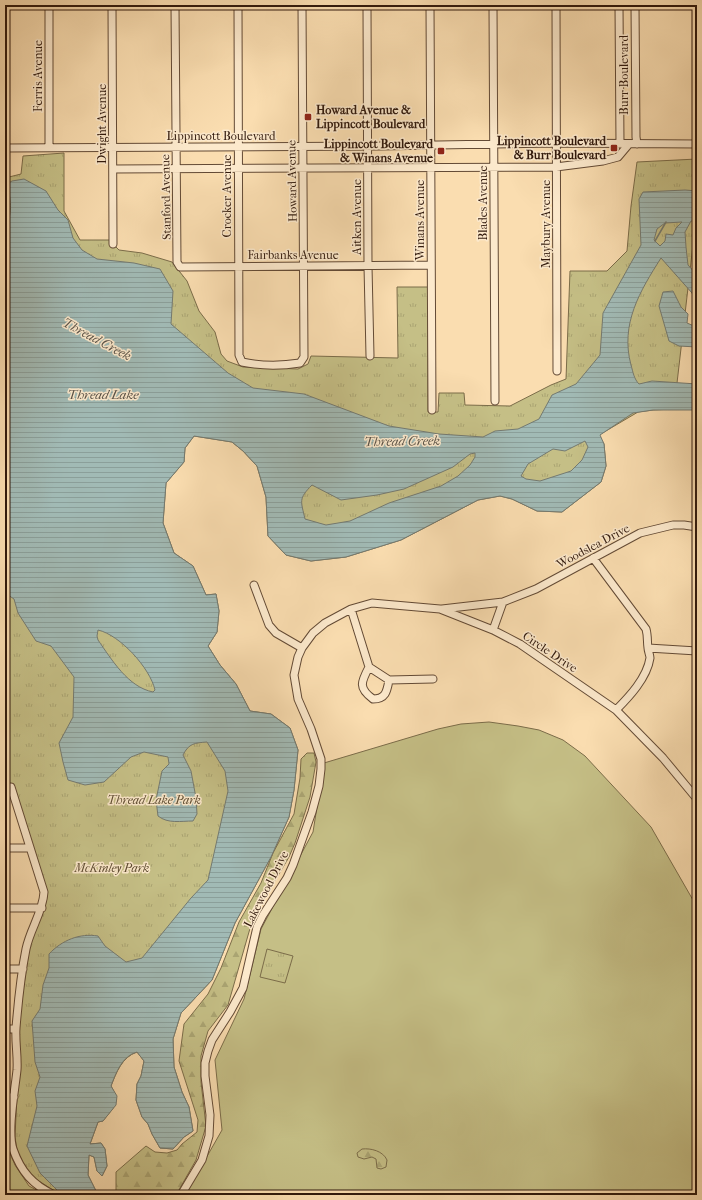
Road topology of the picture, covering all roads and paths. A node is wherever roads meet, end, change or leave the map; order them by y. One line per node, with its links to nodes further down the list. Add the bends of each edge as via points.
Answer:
1 (49, 5): 21 (street, Ferris Avenue)
2 (112, 5): 22 (street, Dwight Avenue)
3 (175, 5): 23 (street, Stanford Avenue)
4 (238, 5): 24 (street, Crocker Avenue)
5 (302, 5): 18 (street, Howard Avenue)
6 (367, 5): 19 (street, Aitken Avenue)
7 (430, 5): 20 (street, Winans Avenue)
8 (493, 5): 17 (street, Blades Avenue)
9 (556, 5): 12 (street, Maybury Avenue)
10 (619, 5): 13 (street, Burr Boulevard)
11 (635, 5): 15 (street, Burr Boulevard)
12 (556, 143): 13 (street, Lippincott Boulevard); 17 (street, Lippincott Boulevard); 28 (street, Maybury Avenue)
13 (620, 144): 14 (street, Lippincott Boulevard)
14 (629, 144): 15 (street, Lippincott Boulevard); 28 (street, via 618,157)
15 (637, 144): 16 (street, Lippincott Boulevard)
16 (697, 144)
17 (494, 145): 20 (street, Lippincott Boulevard); 27 (street, Blades Avenue)
18 (302, 146): 19 (street, Lippincott Boulevard); 24 (street, Lippincott Boulevard); 30 (street, Howard Avenue)
19 (368, 146): 20 (street, Lippincott Boulevard); 31 (street, Aitken Avenue)
20 (431, 146): 26 (street, Winans Avenue)
21 (49, 147): 22 (street, Lippincott Boulevard); 25 (street, Lippincott Boulevard)
22 (113, 147): 23 (street, Lippincott Boulevard); 32 (street, Dwight Avenue)
23 (176, 147): 24 (street, Lippincott Boulevard); 33 (street, Stanford Avenue)
24 (238, 147): 29 (street, Crocker Avenue)
25 (5, 148)
26 (431, 167): 27 (street); 31 (street); 36 (street, Winans Avenue)
27 (494, 167): 28 (street); 43 (street, Blades Avenue)
28 (556, 167): 42 (street, Maybury Avenue)
29 (238, 168): 30 (street); 33 (street); 39 (street, Crocker Avenue)
30 (303, 168): 31 (street); 35 (street, Howard Avenue)
31 (368, 168): 37 (street, Aitken Avenue)
32 (113, 169): 33 (street); 34 (street, Dwight Avenue)
33 (176, 169): 38 (street, Stanford Avenue, via 177,262)
34 (113, 244)
35 (303, 265): 37 (street, Fairbanks Avenue); 39 (street, Fairbanks Avenue); 41 (street, Howard Avenue, via 304,357 300,363 285,365)
36 (431, 265): 37 (street, Fairbanks Avenue); 44 (street, Winans Avenue)
37 (368, 266): 40 (street, Aitken Avenue)
38 (180, 267): 39 (street, Fairbanks Avenue)
39 (239, 267): 41 (street, Crocker Avenue)
40 (370, 356)
41 (242, 362)
42 (557, 372)
43 (495, 400)
44 (432, 410)
45 (697, 527): 46 (street, Woodslea Drive, via 673,525 640,533)
46 (593, 558): 48 (street, Woodslea Drive, via 536,589); 53 (street, via 646,629)
47 (254, 585): 52 (street, via 269,624 276,633)
48 (503, 602): 50 (street, Woodslea Drive); 51 (street)
49 (351, 609): 50 (street, Circle Drive, via 372,604); 52 (street, Lakewood Drive, via 324,623); 55 (street)
50 (440, 609): 51 (street, Circle Drive)
51 (493, 630): 58 (street, Circle Drive, via 520,644)
52 (302, 648): 72 (street, Lakewood Drive, via 294,675 298,699 321,759 319,786 293,865 257,927 243,988 208,1051 205,1076 210,1115 209,1136 202,1160)
53 (648, 648): 54 (street); 58 (street, via 650,657 644,676 631,696)
54 (697, 651)
55 (370, 667): 56 (street); 56 (street, via 363,678 362,686 373,699 384,696)
56 (389, 680): 57 (street)
57 (433, 680)
58 (616, 710): 60 (street, Circle Drive, via 663,758)
59 (8, 788): 62 (street)
60 (697, 799)
61 (5, 848): 62 (street)
62 (29, 848): 64 (street, via 44,892)
63 (5, 908): 64 (street)
64 (42, 908): 65 (street, via 29,938)
65 (23, 968): 66 (street); 68 (street)
66 (5, 969)
67 (5, 1029): 68 (street)
68 (16, 1029): 70 (street)
69 (5, 1097): 70 (street)
70 (14, 1097): 71 (street, via 13,1148 26,1174 40,1188)
71 (54, 1195)
72 (181, 1195)

